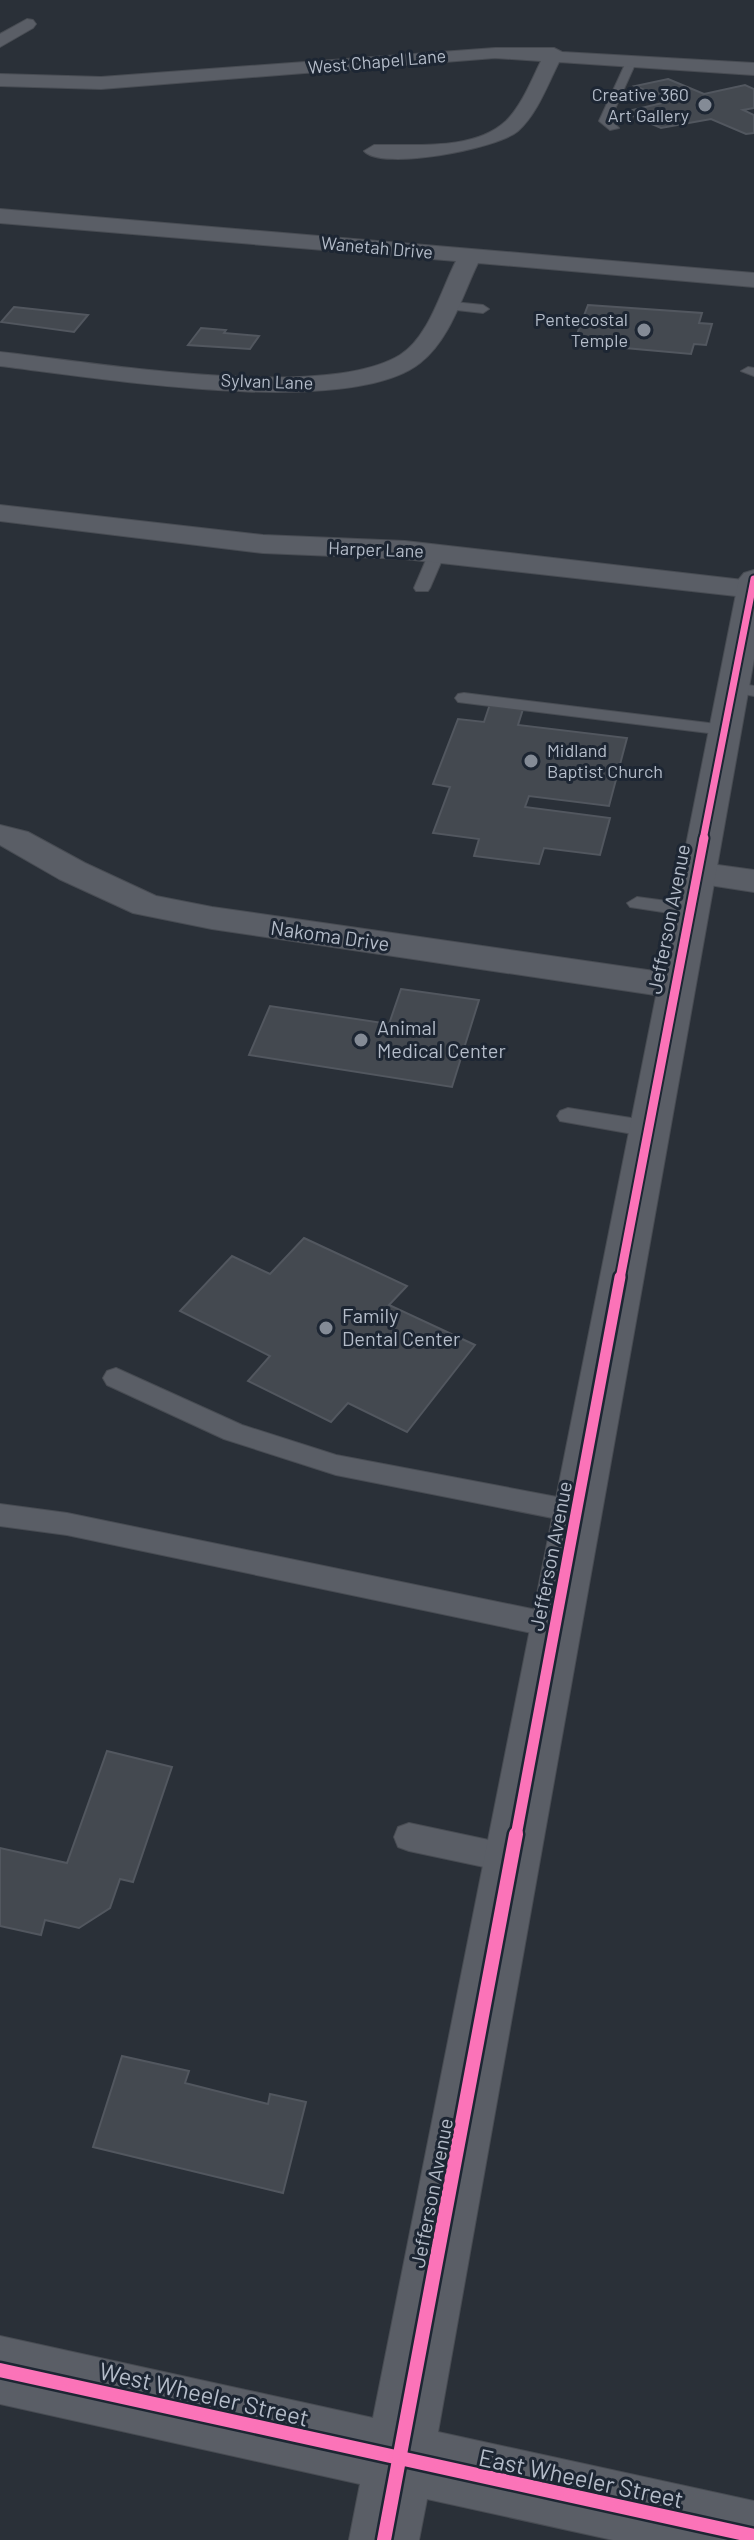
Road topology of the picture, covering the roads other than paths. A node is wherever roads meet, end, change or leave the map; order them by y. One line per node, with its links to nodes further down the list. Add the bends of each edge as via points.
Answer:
1 (27, 24): 2 (street)
2 (0, 42)
3 (554, 54): 4 (street, West Chapel Lane); 6 (street, West Chapel Lane, via 430,56 101,83); 8 (street, via 510,129 455,147)
4 (632, 60): 5 (street, West Chapel Lane); 7 (lane, via 604,121)
5 (754, 69)
6 (0, 80)
7 (614, 128)
8 (374, 151)
9 (0, 216): 10 (street, Wanetah Drive)
10 (470, 256): 11 (street, Wanetah Drive); 12 (street, Sylvan Lane)
11 (754, 280)
12 (444, 305): 13 (lane); 14 (street, Sylvan Lane, via 424,345 408,360 329,384 205,380)
13 (483, 309)
14 (0, 359)
15 (0, 513): 16 (street, Harper Lane, via 263,544)
16 (437, 553): 17 (lane); 18 (street, Harper Lane)
17 (422, 588)
18 (753, 589): 19 (street, Jefferson Avenue)
19 (743, 689): 21 (street, Jefferson Avenue)
20 (471, 697): 21 (lane)
21 (725, 730): 24 (street, Jefferson Avenue)
22 (0, 835): 26 (street, Nakoma Drive, via 146,905)
23 (754, 881): 24 (street)
24 (693, 891): 25 (lane); 26 (street, Jefferson Avenue)
25 (637, 903)
26 (675, 986): 28 (street, Jefferson Avenue)
27 (568, 1116): 28 (lane)
28 (650, 1129): 30 (street, Jefferson Avenue)
29 (116, 1378): 30 (lane, via 233,1432 336,1465)
30 (578, 1512): 32 (street, Jefferson Avenue)
31 (0, 1515): 32 (lane, via 67,1524)
32 (556, 1626): 34 (street, Jefferson Avenue)
33 (409, 1837): 34 (lane)
34 (512, 1859): 36 (street, Jefferson Avenue)
35 (0, 2370): 36 (street, West Wheeler Street)
36 (400, 2460): 37 (street, East Wheeler Street); 38 (street, Jefferson Avenue)
37 (754, 2536)
38 (384, 2540)

